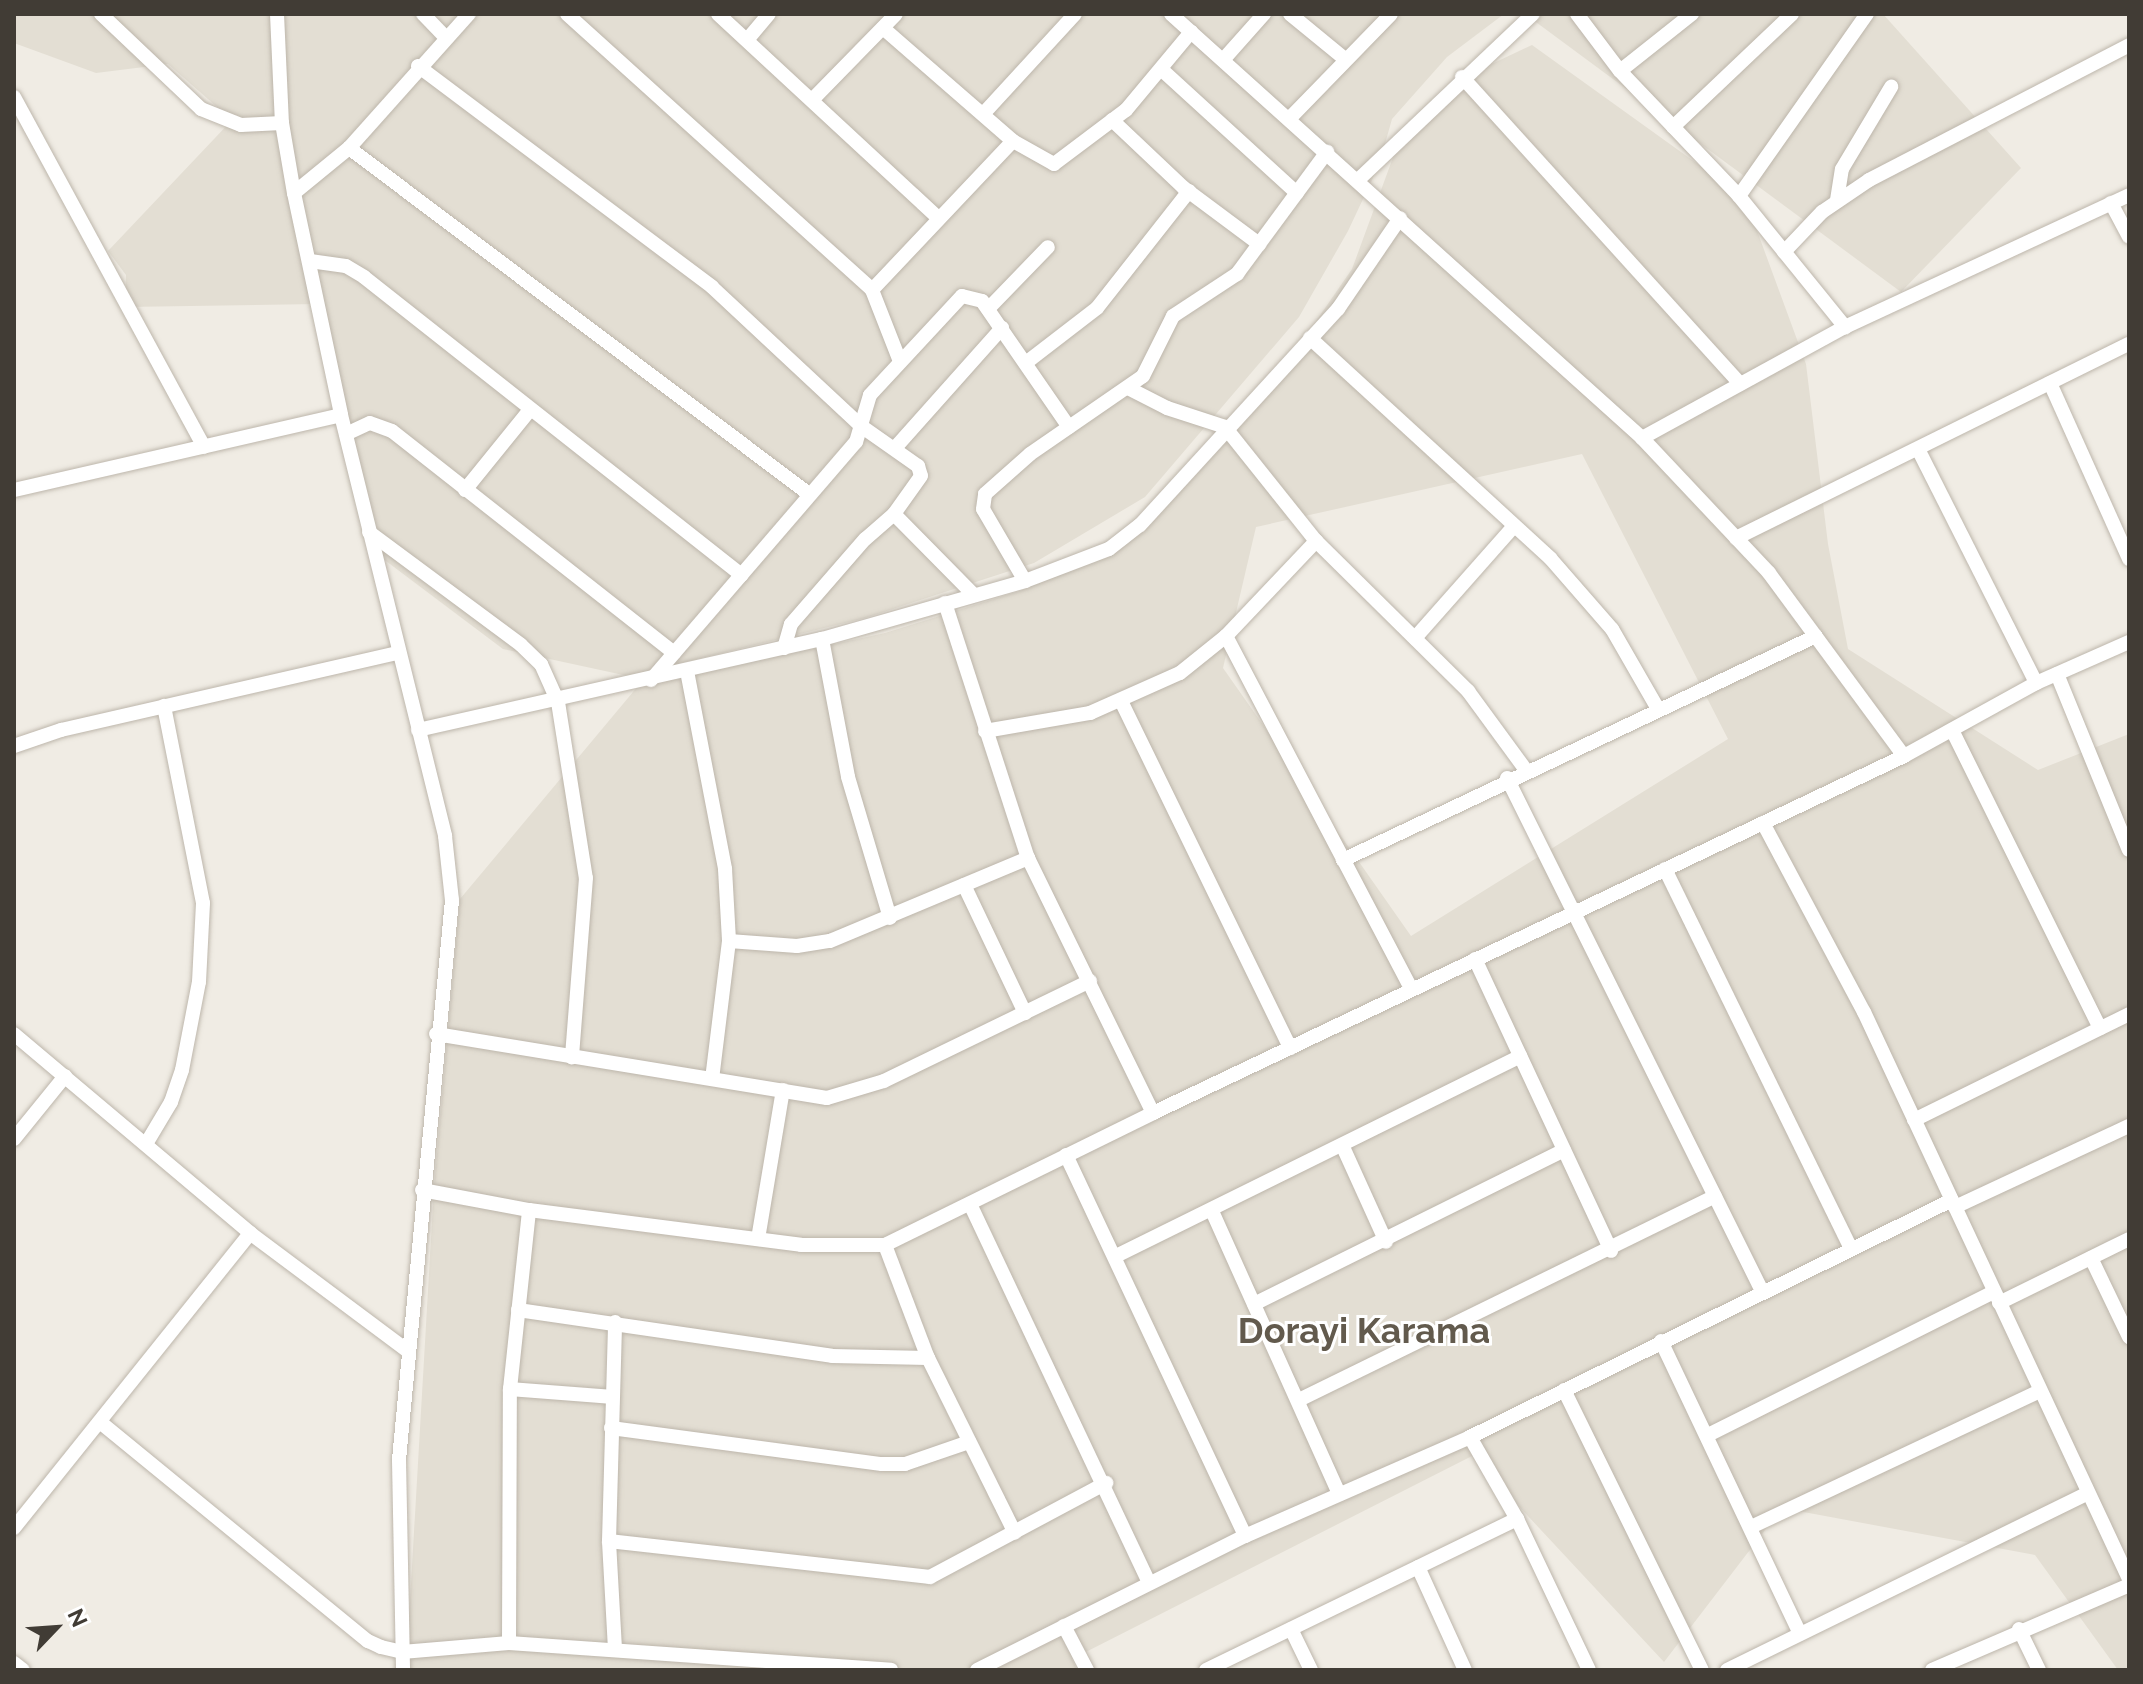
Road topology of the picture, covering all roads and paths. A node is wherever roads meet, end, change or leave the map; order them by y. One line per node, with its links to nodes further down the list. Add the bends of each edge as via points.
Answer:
1 (101, 14): 36 (street, via 201,109 241,125)
2 (277, 14): 36 (street)
3 (423, 14): 21 (street)
4 (469, 14): 21 (street)
5 (567, 14): 56 (street)
6 (718, 14): 22 (street)
7 (769, 14): 22 (street)
8 (896, 14): 19 (street)
9 (1075, 14): 33 (street)
10 (1171, 14): 20 (street)
11 (1264, 14): 24 (street)
12 (1290, 14): 25 (street)
13 (1391, 14): 25 (street)
14 (1533, 14): 29 (street)
15 (1577, 14): 28 (street)
16 (1692, 14): 28 (street)
17 (1792, 14): 37 (street)
18 (1867, 14): 46 (street)
19 (883, 28): 32 (street); 33 (street)
20 (1191, 32): 24 (street); 27 (street)
21 (444, 36): 26 (street)
22 (747, 40): 32 (street)
23 (2129, 45): 47 (street)
24 (1223, 60): 34 (street)
25 (1346, 60): 34 (street)
26 (418, 66): 39 (street); 69 (street, via 712,287)
27 (1161, 69): 35 (street); 44 (street)
28 (1620, 71): 37 (street)
29 (1462, 77): 41 (street); 65 (street)
30 (1891, 87): 47 (street, via 1842,169)
31 (14, 97): 74 (street)
32 (814, 98): 49 (street)
33 (985, 112): 38 (street)
34 (1289, 119): 40 (street)
35 (1112, 120): 38 (street, via 1054,164); 42 (street)
36 (282, 123): 43 (street)
37 (1673, 127): 46 (street)
38 (1013, 141): 49 (street)
39 (349, 148): 43 (street); 79 (street)
40 (1327, 152): 41 (street); 44 (street)
41 (1358, 180): 50 (street)
42 (1189, 191): 52 (street); 63 (street, via 1097,308)
43 (294, 193): 55 (street)
44 (1297, 193): 52 (street)
45 (2129, 195): 48 (street)
46 (1739, 196): 54 (street)
47 (1837, 200): 54 (street)
48 (2111, 203): 51 (street); 58 (street)
49 (938, 218): 56 (street)
50 (1400, 218): 60 (street, via 1338,309); 73 (street)
51 (2129, 237)
52 (1259, 244): 66 (street, via 1225,285 1173,316 1143,376)
53 (1048, 247): 57 (street)
54 (1784, 252): 58 (street)
55 (310, 261): 67 (street, via 346,266 364,277); 68 (street)
56 (872, 290): 62 (street)
57 (988, 309): 59 (street); 62 (street, via 969,294 962,296)
58 (1845, 327): 65 (street)
59 (1002, 328): 63 (street); 75 (street)
60 (1310, 338): 71 (street); 81 (street)
61 (2129, 344): 64 (street)
62 (899, 359): 69 (street, via 870,395)
63 (1027, 362): 70 (street)
64 (2050, 383): 76 (street); 85 (street)
65 (1740, 384): 73 (street)
66 (1128, 388): 70 (street); 71 (street, via 1167,408)
67 (529, 411): 78 (street); 86 (street)
68 (341, 415): 72 (street); 74 (street)
69 (861, 426): 75 (street); 79 (street, via 856,442)
70 (1069, 427): 87 (street, via 1004,475 982,501)
71 (1225, 427): 84 (street); 87 (street, via 1128,535 1109,549)
72 (346, 434): 78 (street, via 379,424); 82 (street)
73 (1642, 438): 83 (street)
74 (204, 447): 77 (street)
75 (895, 448): 80 (street, via 918,466 921,476)
76 (1918, 449): 83 (street); 101 (street)
77 (14, 490)
78 (465, 490): 97 (street)
79 (809, 494): 86 (street)
80 (894, 514): 88 (street); 95 (street, via 865,539 791,624)
81 (1514, 526): 92 (street); 105 (street, via 1612,629)
82 (369, 532): 96 (street); 102 (street, via 521,645 541,664)
83 (1736, 538): 91 (street)
84 (1316, 541): 90 (street); 92 (street)
85 (2129, 559)
86 (742, 575): 97 (street)
87 (1025, 581): 88 (street)
88 (974, 595): 89 (street)
89 (945, 603): 93 (street); 108 (street)
90 (1226, 636): 103 (street, via 1180,673); 116 (street)
91 (1816, 636): 105 (street); 110 (street)
92 (1415, 638): 111 (street, via 1468,691)
93 (822, 639): 95 (street); 120 (street, via 848,777)
94 (2129, 642): 99 (street)
95 (784, 648): 98 (street)
96 (398, 653): 104 (street); 106 (street)
97 (674, 653): 100 (street)
98 (687, 671): 100 (street); 121 (street, via 723,846)
99 (2057, 674): 101 (street); 114 (street)
100 (651, 680): 102 (street)
101 (2036, 683): 107 (street)
102 (558, 702): 106 (street); 132 (street, via 586,878)
103 (1122, 703): 108 (street); 130 (street)
104 (164, 706): 109 (street); 140 (street, via 203,903 199,982 182,1070 171,1102)
105 (1658, 709): 111 (street)
106 (418, 730): 129 (street, via 445,836 452,900)
107 (1952, 730): 110 (street); 127 (street)
108 (985, 731): 115 (street)
109 (14, 746)
110 (1904, 756): 113 (street)
111 (1525, 769): 112 (street)
112 (1507, 778): 116 (street); 119 (street)
113 (1763, 823): 117 (street); 137 (street, via 1864,1012)
114 (2129, 850)
115 (1028, 858): 118 (street); 123 (street)
116 (1343, 860): 124 (street)
117 (1665, 869): 119 (street); 155 (street)
118 (964, 885): 120 (street); 125 (street)
119 (1575, 911): 122 (street); 145 (street)
120 (890, 918): 121 (street, via 812,945)
121 (729, 941): 134 (street)
122 (1475, 959): 124 (street); 131 (street)
123 (1090, 981): 125 (street); 136 (street)
124 (1411, 989): 130 (street)
125 (1025, 1013): 135 (street, via 854,1093 827,1098)
126 (2129, 1014): 127 (street)
127 (2100, 1028): 137 (street)
128 (14, 1034): 133 (street)
129 (436, 1034): 132 (street); 144 (street)
130 (1290, 1048): 136 (street)
131 (1520, 1056): 141 (street); 142 (street)
132 (572, 1057): 134 (street)
133 (65, 1076): 139 (street); 140 (street)
134 (712, 1079): 135 (street)
135 (783, 1090): 151 (street)
136 (1153, 1113): 143 (street)
137 (1914, 1120): 146 (street)
138 (2129, 1126): 146 (street)
139 (14, 1139)
140 (146, 1144): 150 (street)
141 (1343, 1147): 149 (street); 153 (street)
142 (1564, 1150): 153 (street); 156 (street)
143 (1066, 1155): 147 (street); 157 (street)
144 (422, 1190): 148 (street); 166 (street)
145 (1715, 1196): 156 (street); 159 (street)
146 (1953, 1203): 155 (street); 160 (street)
147 (971, 1206): 154 (street); 178 (street)
148 (529, 1210): 151 (street); 162 (street)
149 (1212, 1211): 157 (street); 161 (street)
150 (250, 1233): 166 (street); 173 (street)
151 (758, 1239): 154 (street)
152 (2129, 1239): 158 (street)
153 (1386, 1242): 161 (street)
154 (885, 1245): 167 (street)
155 (1851, 1248): 159 (street)
156 (1611, 1251): 172 (street)
157 (1116, 1256): 185 (street)
158 (2091, 1258): 160 (street); 164 (street)
159 (1761, 1289): 165 (street)
160 (1997, 1297): 170 (street); 175 (street)
161 (1254, 1304): 172 (street)
162 (518, 1310): 163 (street); 168 (street)
163 (615, 1322): 167 (street, via 832,1356); 171 (street)
164 (2129, 1337)
165 (1661, 1341): 169 (street); 175 (street)
166 (408, 1351): 196 (street, via 399,1460)
167 (928, 1358): 177 (street)
168 (510, 1389): 171 (street); 194 (street)
169 (1564, 1390): 176 (street); 209 (street)
170 (2040, 1391): 179 (street); 182 (street)
171 (613, 1397): 174 (street)
172 (1299, 1400): 180 (street)
173 (100, 1422): 183 (street); 196 (street, via 368,1641)
174 (611, 1428): 177 (street, via 882,1464 905,1464); 186 (street)
175 (1708, 1435): 182 (street)
176 (1470, 1437): 180 (street); 181 (street)
177 (969, 1442): 184 (street)
178 (1106, 1483): 184 (street); 188 (street)
179 (2088, 1493): 189 (street); 193 (street)
180 (1339, 1494): 185 (street)
181 (1517, 1519): 187 (street); 208 (street)
182 (1751, 1527): 193 (street)
183 (14, 1528)
184 (1015, 1533): 186 (street, via 943,1574 914,1578)
185 (1245, 1536): 188 (street)
186 (609, 1541): 195 (street)
187 (1418, 1567): 191 (street); 207 (street)
188 (1149, 1582): 190 (street)
189 (2129, 1582): 192 (street)
190 (1064, 1626): 203 (street); 204 (street)
191 (1291, 1629): 205 (street); 206 (street)
192 (2019, 1629): 211 (street); 212 (street)
193 (1800, 1634): 210 (street)
194 (509, 1643): 195 (street); 196 (street)
195 (615, 1649): 198 (street)
196 (402, 1652): 201 (street)
197 (14, 1663): 200 (street)
198 (784, 1668): 199 (street)
199 (867, 1669): 202 (street)
200 (23, 1670)
201 (403, 1670)
202 (891, 1670)
203 (977, 1670)
204 (1087, 1670)
205 (1206, 1670)
206 (1311, 1670)
207 (1465, 1670)
208 (1589, 1670)
209 (1702, 1670)
210 (1727, 1670)
211 (1932, 1670)
212 (2039, 1670)

